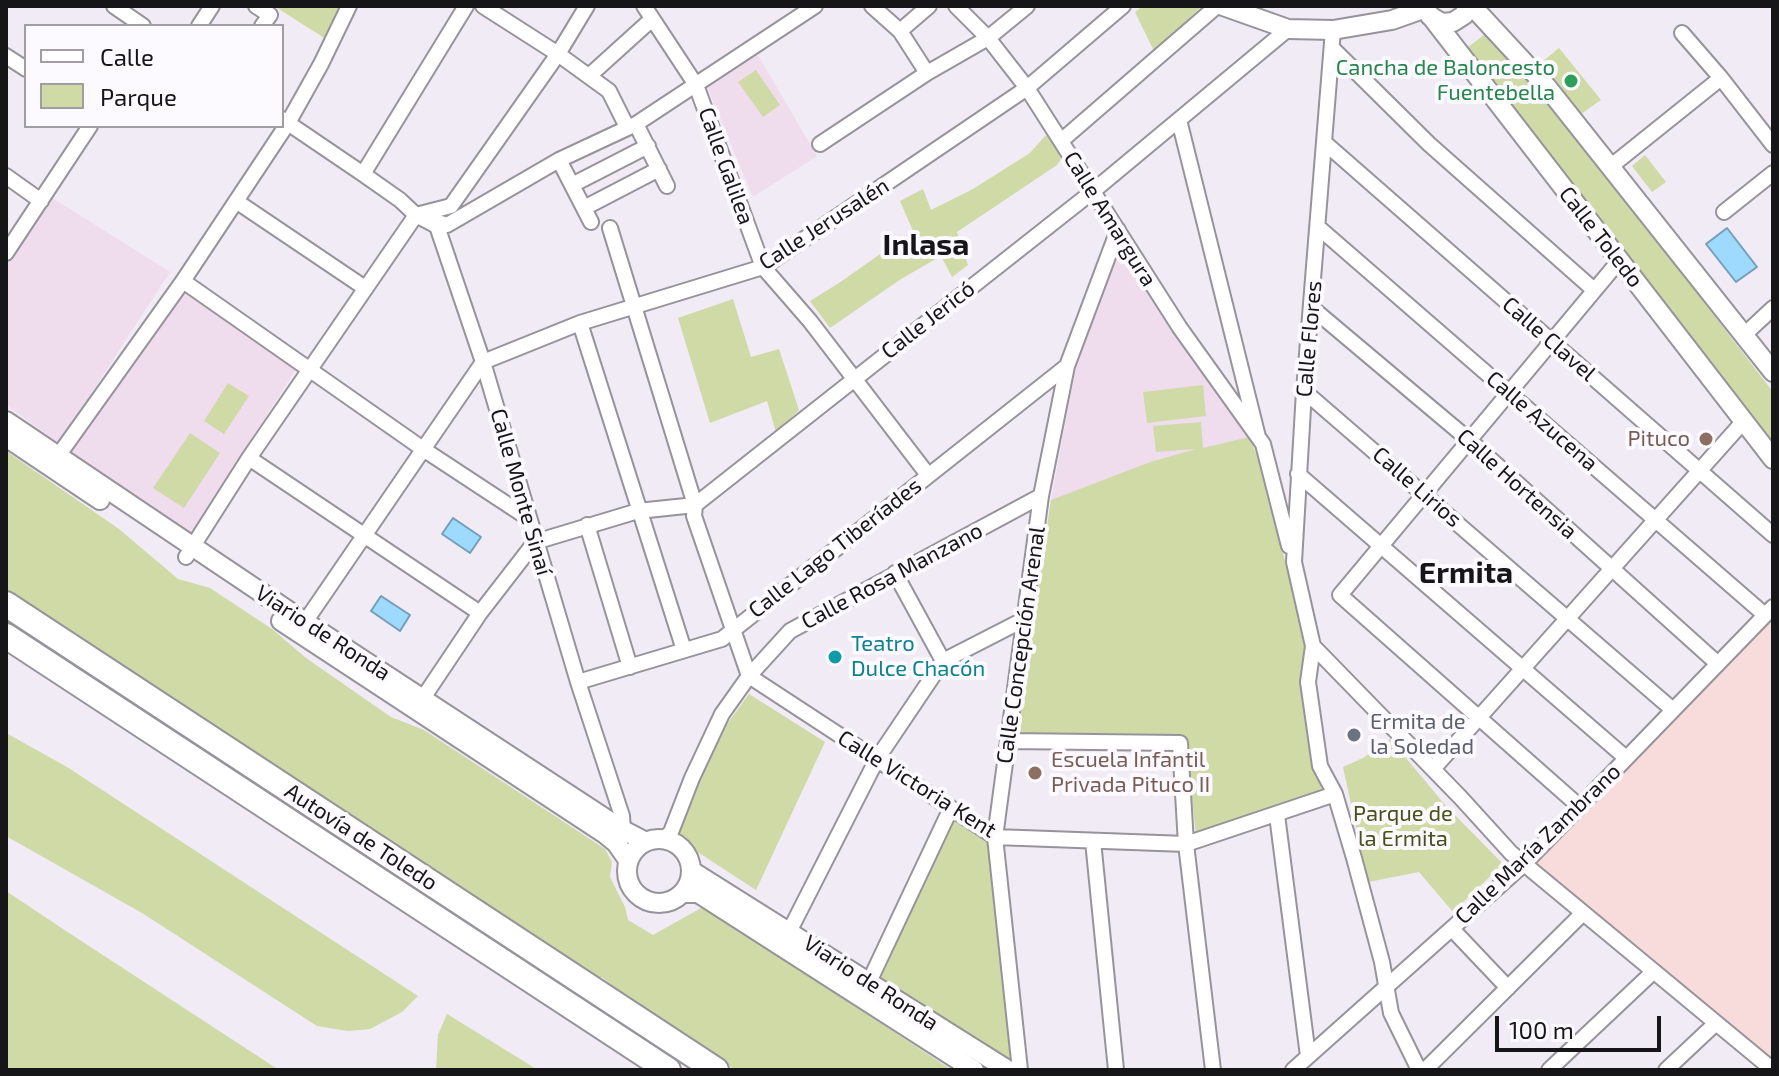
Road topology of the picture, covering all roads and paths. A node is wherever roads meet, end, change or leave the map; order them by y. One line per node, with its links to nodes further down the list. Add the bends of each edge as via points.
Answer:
1 (114, 6): 19 (street)
2 (212, 6): 20 (street)
3 (256, 6): 21 (street, via 270,15)
4 (349, 6): 36 (street)
5 (466, 6): 49 (street)
6 (483, 6): 27 (street)
7 (587, 6): 27 (street)
8 (872, 6): 23 (street)
9 (929, 6): 23 (street)
10 (956, 6): 25 (street, Calle Amargura)
11 (1027, 6): 25 (street)
12 (1123, 6): 34 (street, Calle Jerusalén)
13 (1217, 6): 40 (street)
14 (1223, 6): 22 (main road)
15 (1470, 6): 17 (main road, via 1453,22 1442,23); 46 (main road, via 1547,87)
16 (807, 8): 33 (street)
17 (1427, 10): 26 (main road); 64 (main road, Calle Toledo)
18 (649, 11): 31 (street); 33 (street, Calle Galilea)
19 (140, 24)
20 (200, 24)
21 (263, 24)
22 (1288, 29): 26 (main road); 35 (street, Calle Jericó)
23 (900, 31): 30 (street)
24 (1682, 33): 32 (street)
25 (988, 38): 30 (street); 34 (street, Calle Amargura)
26 (1332, 39): 41 (street, Calle Flores); 68 (street, via 1429,144)
27 (558, 54): 31 (street); 58 (street, via 451,206)
28 (6, 56): 29 (street)
29 (24, 68)
30 (927, 73): 42 (street)
31 (589, 76): 37 (street, via 609,91)
32 (1721, 78): 43 (street); 46 (street)
33 (696, 85): 37 (street); 65 (street, Calle Galilea)
34 (1027, 88): 40 (street, Calle Amargura); 65 (street, Calle Jerusalén)
35 (1179, 120): 53 (street, Calle Jericó); 85 (street)
36 (285, 121): 49 (street, Calle Monte Sinaí)
37 (631, 125): 44 (street); 45 (street)
38 (89, 128): 54 (street)
39 (281, 128): 55 (street)
40 (1061, 141): 53 (street, Calle Amargura)
41 (1325, 143): 60 (street, Calle Flores); 74 (street, Calle Clavel)
42 (820, 144)
43 (1773, 145)
44 (648, 146): 47 (street); 51 (street)
45 (559, 160): 51 (street); 58 (street, via 447,225)
46 (1610, 167): 73 (main road)
47 (659, 169): 52 (street); 56 (street)
48 (1773, 173): 57 (street)
49 (363, 174): 58 (street, Calle Monte Sinaí)
50 (6, 176): 54 (street)
51 (572, 185): 56 (street)
52 (667, 186)
53 (1092, 192): 62 (street, Calle Amargura); 79 (street, Calle Jericó)
54 (41, 201): 63 (street)
55 (236, 201): 66 (street); 67 (street)
56 (584, 208): 59 (street)
57 (1724, 212)
58 (416, 215): 67 (street); 75 (street, Calle Monte Sinaí, via 437,226)
59 (591, 222)
60 (1318, 227): 70 (street, Calle Flores); 81 (street, Calle Azucena)
61 (610, 228): 69 (street)
62 (1118, 230): 76 (street, Calle Concepción Arenal); 85 (street, Calle Amargura)
63 (6, 253)
64 (1619, 261): 68 (street); 83 (main road, Calle Toledo)
65 (763, 267): 69 (street, Calle Jerusalén); 79 (street, Calle Galilea)
66 (183, 281): 77 (street); 88 (street)
67 (365, 288): 77 (street)
68 (1594, 290): 74 (street)
69 (634, 307): 72 (street, Calle Jerusalén); 96 (street)
70 (1312, 308): 80 (street, Calle Flores); 86 (street, Calle Hortensia)
71 (1773, 308): 73 (street)
72 (580, 323): 75 (street, Calle Jerusalén); 97 (street)
73 (1744, 335): 78 (main road)
74 (1552, 342): 81 (street); 91 (street, Calle Clavel)
75 (483, 362): 87 (street); 98 (street, Calle Monte Sinaí)
76 (1067, 366): 93 (street, Calle Lago Tiberíades); 95 (street, Calle Concepción Arenal)
77 (310, 368): 87 (street); 89 (street)
78 (1773, 372)
79 (853, 379): 93 (street, Calle Galilea); 96 (street, Calle Jericó)
80 (1304, 391): 92 (street, Calle Flores); 94 (street, Calle Lirios)
81 (1508, 392): 86 (street); 99 (street, Calle Azucena)
82 (6, 421): 88 (main road, Viario de Ronda)
83 (1743, 422): 90 (main road, Calle Toledo); 91 (street)
84 (6, 437): 105 (main road, Viario de Ronda)
85 (1258, 437): 106 (street)
86 (1469, 440): 94 (street); 107 (street, Calle Hortensia)
87 (423, 449): 98 (street); 101 (street)
88 (58, 456): 105 (main road, Viario de Ronda)
89 (249, 458): 101 (street); 105 (street)
90 (1773, 459)
91 (1699, 470): 99 (street); 102 (street, Calle Clavel)
92 (1298, 474): 104 (street); 106 (street, Calle Flores)
93 (928, 475): 115 (street, Calle Lago Tiberíades)
94 (1425, 493): 104 (street); 112 (street, Calle Lirios)
95 (1041, 496): 108 (street, Calle Rosa Manzano); 113 (street, Calle Concepción Arenal)
96 (695, 505): 97 (street); 115 (street, via 694,516)
97 (638, 511): 100 (street); 118 (street)
98 (528, 518): 103 (street, Calle Monte Sinaí)
99 (1656, 519): 107 (street); 110 (street, Calle Azucena)
100 (587, 525): 103 (street); 121 (street)
101 (365, 534): 111 (street); 114 (street)
102 (1773, 535)
103 (535, 542): 111 (street); 124 (street, Calle Monte Sinaí)
104 (1381, 544): 122 (street); 127 (street, via 1340,595)
105 (189, 552): 114 (main road, Viario de Ronda); 142 (main road, Viario de Ronda, via 605,834)
106 (1294, 562): 117 (street, Calle Flores)
107 (1612, 570): 112 (street); 120 (street, Calle Hortensia)
108 (895, 573): 119 (street); 123 (street, Calle Rosa Manzano, via 790,631)
109 (6, 604): 156 (highway, Autovía de Toledo)
110 (1769, 611): 120 (street, Calle María Zambrano)
111 (480, 613): 125 (street)
112 (1568, 618): 122 (street); 126 (street, Calle Lirios)
113 (1023, 620): 119 (street); 128 (street, Calle Concepción Arenal)
114 (305, 622): 125 (main road, Viario de Ronda)
115 (732, 630): 118 (street, Calle Lago Tiberíades, via 722,639); 123 (street)
116 (6, 636): 155 (highway, Autovía de Toledo)
117 (1313, 646): 131 (street); 132 (street, via 1308,682 1320,766)
118 (684, 650): 121 (street, Calle Lago Tiberíades)
119 (943, 661): 130 (street)
120 (1718, 664): 126 (street, Calle María Zambrano)
121 (630, 667): 124 (street, Calle Lago Tiberíades)
122 (1523, 668): 127 (street); 129 (street)
123 (749, 676): 130 (street, Calle Victoria Kent); 138 (street, Calle Rosa Manzano, via 722,714)
124 (578, 682): 136 (street, Calle Monte Sinaí)
125 (423, 698): 136 (main road, Viario de Ronda)
126 (1673, 710): 129 (street, Calle María Zambrano)
127 (1479, 718): 131 (street); 133 (street)
128 (1009, 741): 137 (street, Calle Concepción Arenal); 141 (street, via 1180,743)
129 (1626, 758): 133 (street, Calle María Zambrano)
130 (877, 759): 134 (street, Calle Victoria Kent); 148 (street)
131 (1433, 769): 143 (street)
132 (1335, 794): 135 (street, Calle Victoria Kent); 152 (street)
133 (1580, 807): 143 (street, Calle María Zambrano)
134 (951, 808): 137 (street, Calle Victoria Kent); 150 (street)
135 (1277, 815): 141 (street, Calle Victoria Kent); 154 (street)
136 (623, 830): 139 (main road, Viario de Ronda)
137 (995, 837): 140 (street, Calle Victoria Kent); 159 (street, Calle Concepción Arenal)
138 (664, 839): 139 (main road); 144 (main road, via 682,849)
139 (644, 841): 142 (main road)
140 (1093, 841): 141 (street, Calle Victoria Kent); 160 (street)
141 (1186, 844): 161 (street)
142 (628, 860): 145 (main road, via 631,887 641,897 664,902)
143 (1524, 864): 146 (street); 147 (street, Calle María Zambrano)
144 (692, 871): 145 (main road); 148 (main road, Viario de Ronda)
145 (683, 893): 157 (main road, Viario de Ronda, via 698,893)
146 (1583, 913): 149 (street); 151 (street)
147 (1452, 929): 151 (street); 152 (street, Calle María Zambrano)
148 (790, 930): 150 (main road, Viario de Ronda)
149 (1653, 972): 153 (street); 164 (street)
150 (869, 982): 158 (main road, Viario de Ronda)
151 (1508, 988): 163 (street)
152 (1387, 989): 154 (street, Calle María Zambrano); 163 (street, via 1391,1013)
153 (1715, 1024): 165 (street); 166 (street)
154 (1308, 1056): 162 (street, Calle María Zambrano)
155 (668, 1070)
156 (716, 1070)
157 (974, 1070)
158 (1008, 1070)
159 (1020, 1070)
160 (1116, 1070)
161 (1213, 1070)
162 (1293, 1070)
163 (1422, 1070)
164 (1549, 1070)
165 (1666, 1070)
166 (1773, 1070)

